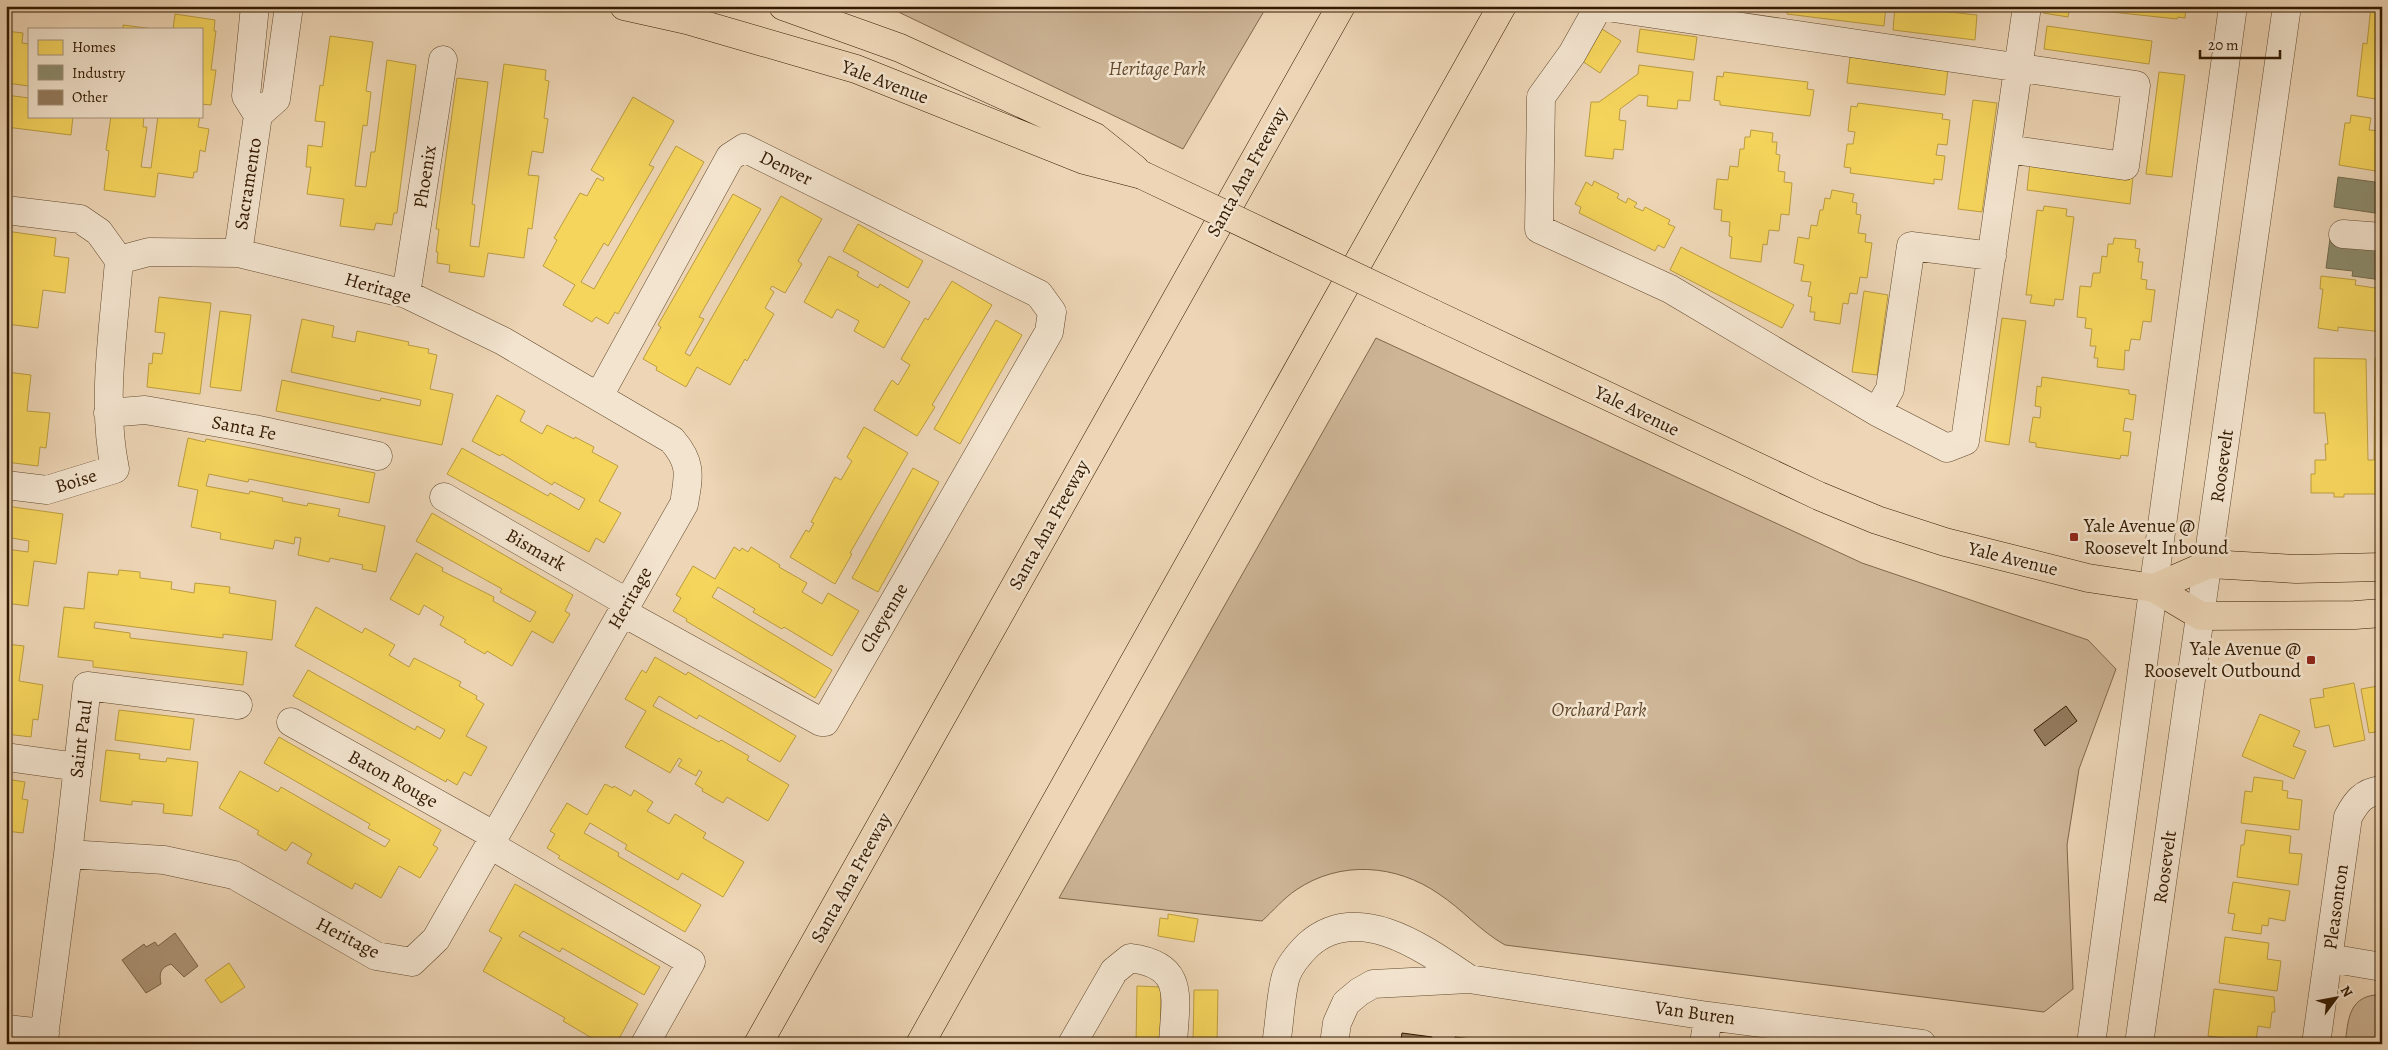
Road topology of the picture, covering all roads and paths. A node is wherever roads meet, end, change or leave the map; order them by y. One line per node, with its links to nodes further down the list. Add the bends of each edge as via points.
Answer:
1 (255, 6): 13 (street, Sacramento, via 246,96)
2 (289, 6): 13 (street, Sacramento, via 276,99)
3 (624, 6): 15 (main road, Yale Avenue, via 687,20 856,69 1084,160)
4 (783, 6): 15 (main road, Yale Avenue, via 900,48 1095,137)
5 (1341, 6): 50 (main road, Santa Ana Freeway)
6 (1502, 6): 51 (main road)
7 (1600, 6): 12 (street); 26 (street, via 1572,54 1541,97 1539,229 1670,289)
8 (2028, 6): 12 (street)
9 (2233, 6): 32 (street)
10 (2287, 6): 30 (street, Roosevelt)
11 (443, 60): 22 (street, Phoenix)
12 (2019, 68): 14 (street); 14 (street, via 2136,85 2125,166)
13 (258, 115): 19 (street, Sacramento)
14 (2007, 149): 20 (street)
15 (1142, 174): 32 (main road, Yale Avenue, bridge, via 1731,456 1877,520 1944,542 2088,578)
16 (6, 210): 21 (street, via 80,219 99,232)
17 (2343, 234): 18 (street)
18 (2382, 237)
19 (238, 253): 21 (street, Heritage, via 150,252); 22 (street, Heritage)
20 (1992, 256): 26 (street, via 1911,246 1890,389); 26 (street, via 1966,441 1947,448)
21 (119, 260): 25 (street)
22 (406, 294): 24 (street, Heritage, via 503,341)
23 (1052, 312): 24 (street, Denver, via 1039,294 744,148 730,157); 33 (street, Cheyenne, via 1049,332 825,722)
24 (599, 396): 33 (street, Heritage, via 672,440 684,454 689,474 684,504)
25 (108, 412): 27 (street, Santa Fe, via 145,410); 28 (street, Boise, via 115,469 47,490)
26 (1877, 412)
27 (378, 456)
28 (6, 485)
29 (444, 496): 33 (street, Bismark)
30 (2209, 564): 31 (main road, via 2296,569); 32 (main road); 35 (street, Roosevelt)
31 (2382, 567)
32 (2154, 588): 35 (main road, Yale Avenue); 58 (street)
33 (625, 608): 41 (street, Heritage)
34 (2382, 613): 35 (main road, via 2355,616)
35 (2201, 616): 59 (street, Roosevelt)
36 (238, 705): 39 (street, Saint Paul, via 87,686)
37 (291, 722): 41 (street, Baton Rouge)
38 (6, 757): 39 (street)
39 (78, 767): 42 (street, Saint Paul)
40 (2382, 790): 43 (street, Pleasonton, via 2370,791 2357,801 2348,817)
41 (493, 841): 42 (street, Heritage, via 436,939 412,962 376,956 234,875 164,860); 49 (street, Baton Rouge, via 691,962)
42 (68, 854): 48 (street)
43 (2329, 958): 44 (street); 60 (street, Pleasonton)
44 (2382, 967)
45 (1469, 979): 46 (street, Van Buren); 54 (street, via 1391,932 1346,926 1327,932 1297,955 1286,976); 55 (street, via 1373,984 1346,1003 1337,1023)
46 (1708, 1016): 56 (street); 57 (street, Van Buren)
47 (6, 1029): 48 (street)
48 (44, 1038)
49 (645, 1044)
50 (758, 1044)
51 (920, 1044)
52 (1072, 1044): 53 (street, via 1114,971 1130,958 1162,967 1171,978 1175,996)
53 (1173, 1044)
54 (1276, 1044)
55 (1334, 1044)
56 (1704, 1044)
57 (1922, 1044)
58 (2091, 1044)
59 (2139, 1044)
60 (2316, 1044)

